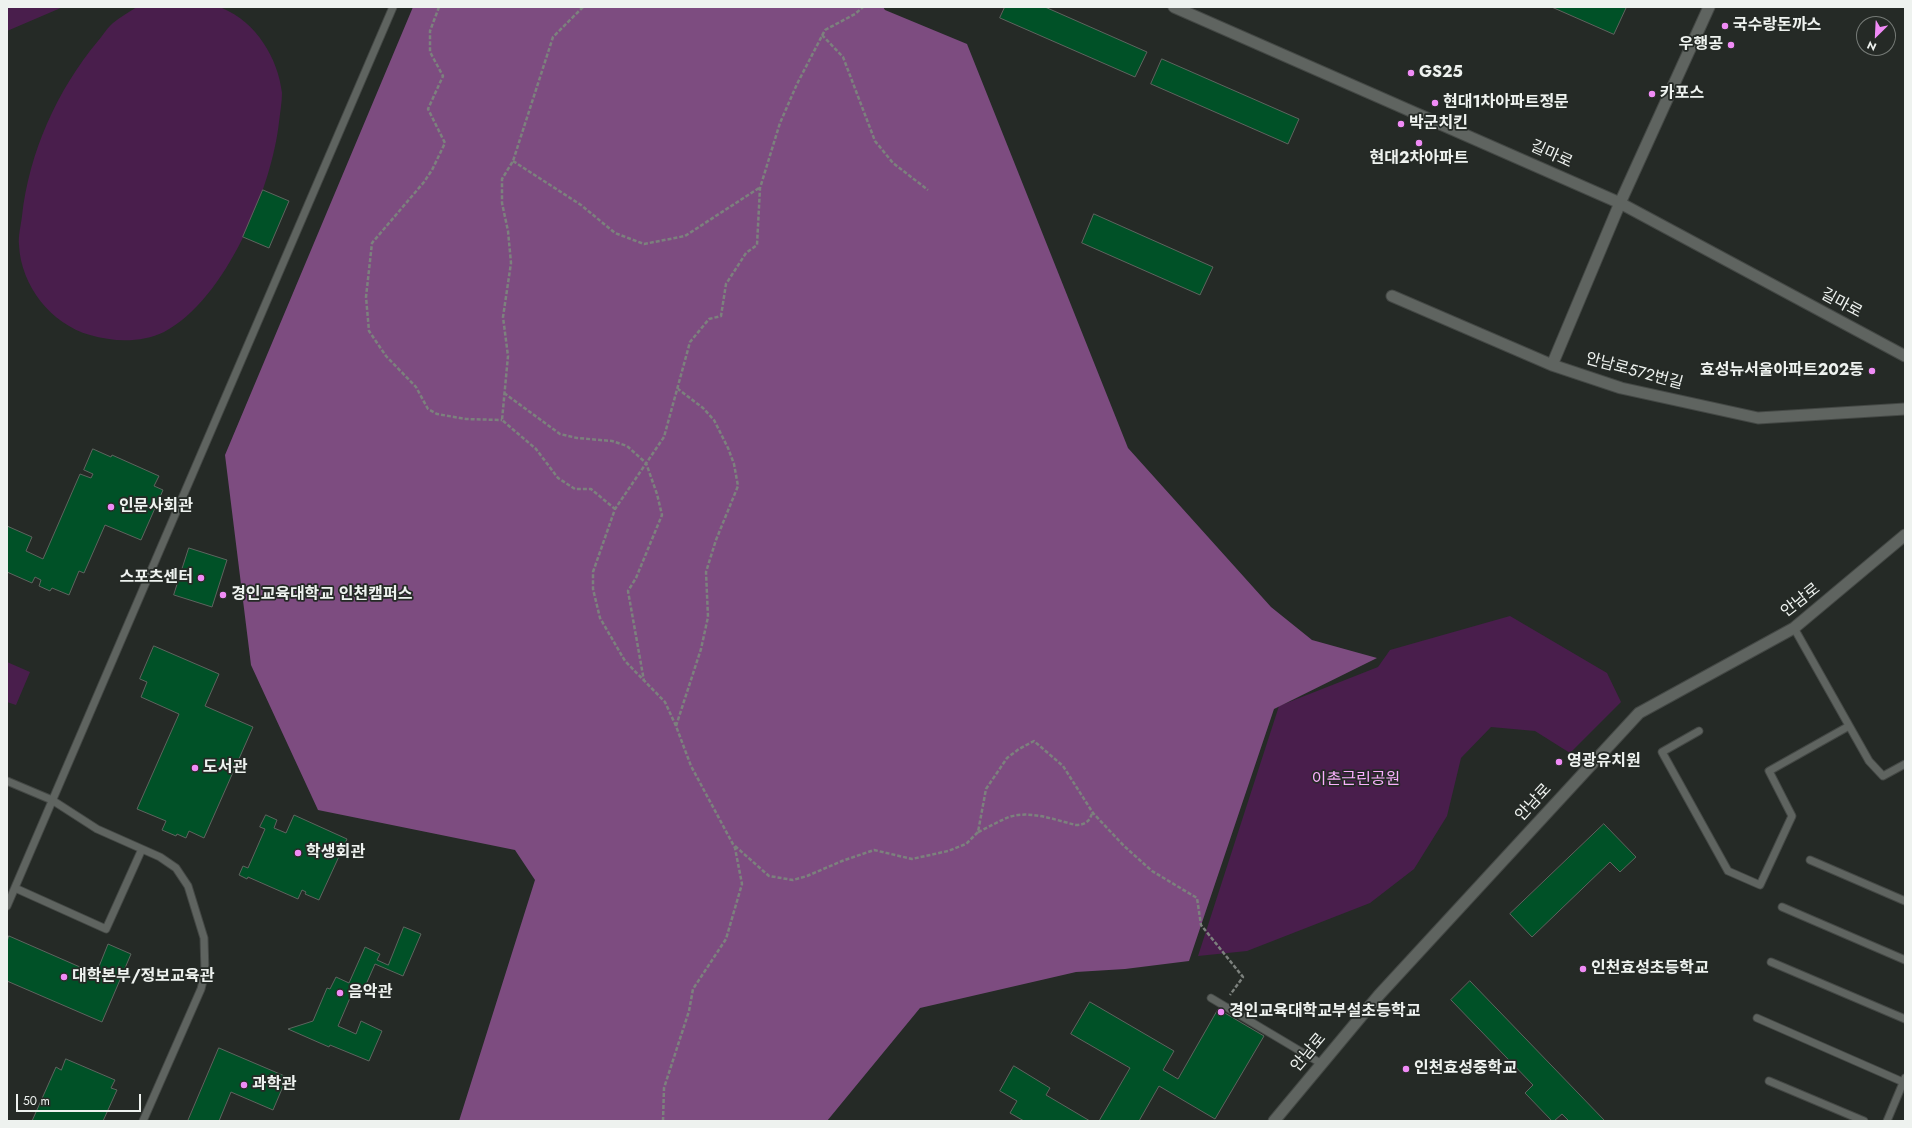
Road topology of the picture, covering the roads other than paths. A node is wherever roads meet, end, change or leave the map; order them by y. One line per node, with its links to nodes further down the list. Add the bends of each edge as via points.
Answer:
1 (393, 7): 15 (lane)
2 (1174, 7): 4 (street, 길마로)
3 (1709, 7): 4 (street)
4 (1620, 203): 6 (street, 길마로); 7 (street)
5 (1392, 296): 7 (street, 안남로572번길)
6 (1905, 356)
7 (1552, 365): 8 (street, 안남로572번길, via 1620,388 1758,418)
8 (1905, 409)
9 (1905, 535): 10 (street, 안남로)
10 (1794, 628): 11 (lane); 27 (street, 안남로, via 1639,713 1384,990)
11 (1849, 726): 12 (lane, via 1769,771 1792,816 1760,885 1728,871 1662,752); 13 (lane, via 1869,761 1883,776)
12 (1699, 731)
13 (1905, 764)
14 (7, 781): 15 (lane)
15 (52, 800): 16 (lane, via 98,829); 18 (lane)
16 (142, 849): 18 (lane, via 106,929); 30 (lane, via 176,868 188,886 204,938 205,973 201,989)
17 (1810, 860): 19 (lane)
18 (15, 888): 20 (lane)
19 (1905, 901)
20 (7, 906)
21 (1782, 907): 22 (lane)
22 (1905, 960)
23 (1771, 962): 26 (lane)
24 (1212, 998): 27 (lane)
25 (1757, 1018): 28 (lane)
26 (1905, 1019)
27 (1322, 1064): 31 (street, 안남로)
28 (1904, 1080): 33 (lane)
29 (1769, 1081): 32 (lane)
30 (143, 1121)
31 (1274, 1121)
32 (1864, 1121)
33 (1887, 1121)

